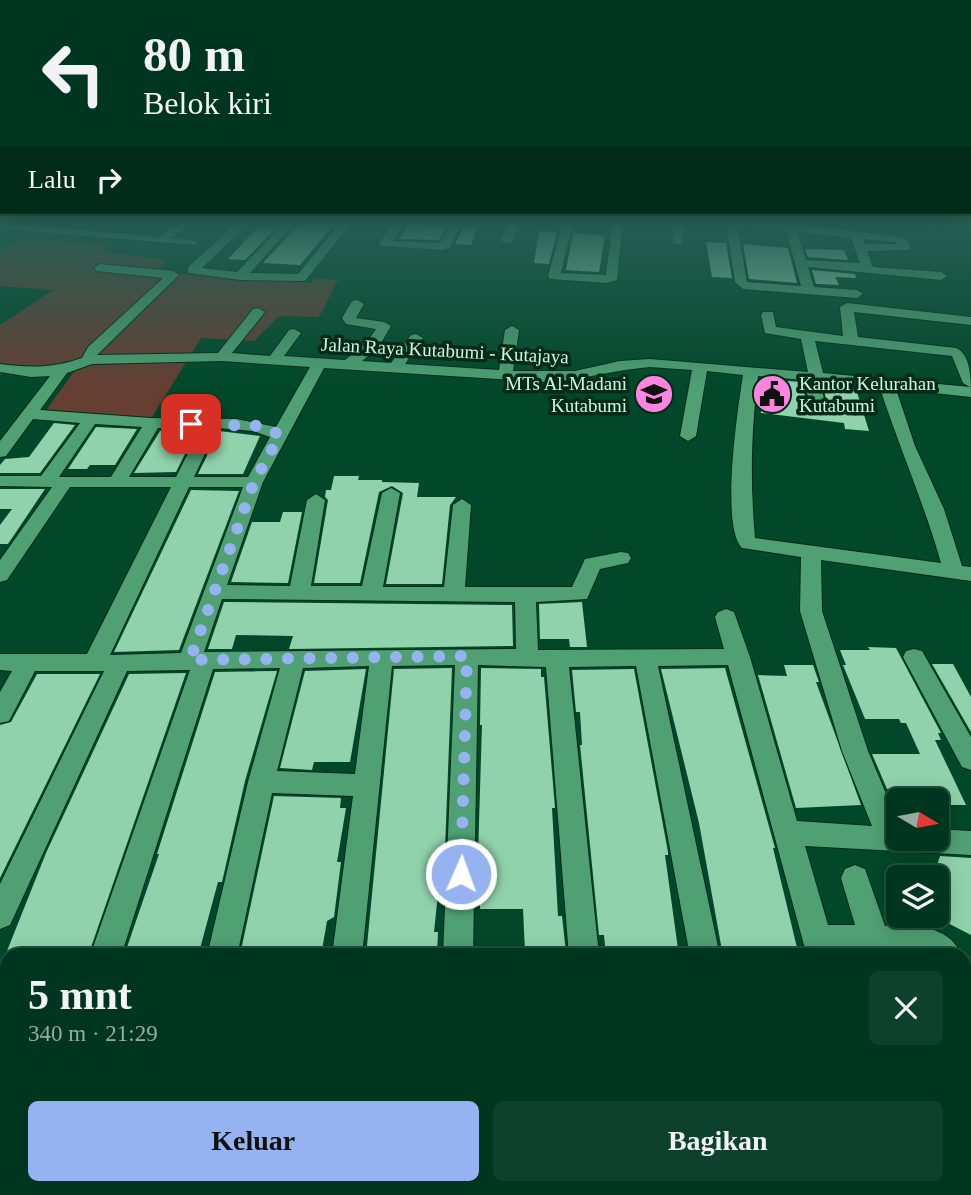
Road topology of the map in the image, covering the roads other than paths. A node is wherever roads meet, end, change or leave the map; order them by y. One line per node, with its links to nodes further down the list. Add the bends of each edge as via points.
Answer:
1 (170, 278): 19 (street, via 93,350)
2 (585, 278): 3 (street)
3 (611, 278)
4 (741, 278): 6 (street, via 742,284)
5 (805, 278): 6 (street)
6 (809, 291): 7 (street)
7 (857, 294)
8 (357, 304): 22 (street, via 351,321 384,326 373,345)
9 (258, 312): 18 (street)
10 (768, 315): 14 (street, via 770,330)
11 (971, 321): 16 (street)
12 (512, 330): 28 (street)
13 (294, 333): 20 (street)
14 (807, 336): 17 (street); 29 (street)
15 (416, 338): 24 (street)
16 (956, 339): 17 (street); 17 (street, via 847,307); 31 (street)
17 (851, 341)
18 (222, 358): 19 (street, Jalan Raya Kutabumi - Kutajaya); 20 (street, Jalan Raya Kutabumi - Kutajaya)
19 (90, 360): 25 (street, Jalan Raya Kutabumi - Kutajaya)
20 (274, 360): 21 (street, Jalan Raya Kutabumi - Kutajaya)
21 (318, 363): 22 (street, Jalan Raya Kutabumi - Kutajaya); 38 (street)
22 (348, 365): 24 (street, Jalan Raya Kutabumi - Kutajaya)
23 (700, 366): 27 (street, Jalan Raya Kutabumi - Kutajaya); 28 (street, Jalan Raya Kutabumi - Kutajaya, via 620,365 575,376); 39 (street)
24 (396, 367): 28 (street, Jalan Raya Kutabumi - Kutajaya)
25 (62, 370): 26 (street, Jalan Raya Kutabumi - Kutajaya); 34 (street)
26 (2, 371)
27 (751, 371): 29 (street, Jalan Raya Kutabumi - Kutajaya); 49 (street, via 742,438 745,540)
28 (505, 376)
29 (814, 378): 30 (street, Jalan Raya Kutabumi - Kutajaya); 33 (street)
30 (886, 383): 32 (street, Jalan Raya Kutabumi - Kutajaya); 51 (street, via 907,446)
31 (971, 383)
32 (971, 392)
33 (818, 406)
34 (31, 414): 35 (street); 40 (street)
35 (91, 419): 36 (street); 42 (street)
36 (153, 423): 37 (street); 43 (street)
37 (211, 424): 38 (street, via 262,426); 44 (street)
38 (280, 435): 45 (street)
39 (688, 436)
40 (0, 452)
41 (0, 481): 42 (street)
42 (55, 482): 43 (street); 52 (street)
43 (117, 482): 44 (street)
44 (183, 482): 45 (street); 70 (street)
45 (254, 482): 53 (street)
46 (391, 493): 55 (street)
47 (316, 500): 54 (street)
48 (462, 505): 56 (street)
49 (811, 551): 51 (street); 75 (street, via 811,611 855,751)
50 (621, 558): 57 (street, via 592,564 580,594)
51 (962, 572)
52 (0, 575)
53 (216, 592): 54 (street); 67 (street)
54 (299, 593): 55 (street)
55 (371, 593): 56 (street)
56 (454, 594): 57 (street)
57 (525, 595): 60 (street)
58 (726, 617): 63 (street)
59 (467, 656): 60 (street); 62 (street); 86 (street)
60 (527, 656): 66 (street)
61 (645, 656): 63 (street); 66 (street); 88 (street)
62 (382, 657): 65 (street); 74 (street)
63 (739, 657): 76 (street)
64 (914, 657): 72 (street)
65 (294, 658): 67 (street); 73 (street)
66 (557, 659): 87 (street)
67 (197, 660): 70 (street); 83 (street)
68 (0, 662): 69 (street)
69 (28, 662): 70 (street); 71 (street)
70 (107, 662): 81 (street)
71 (0, 714)
72 (971, 760)
73 (261, 782): 74 (street); 84 (street)
74 (367, 785): 85 (street)
75 (886, 827)
76 (787, 833): 77 (street); 89 (street)
77 (886, 839)
78 (949, 842): 79 (street)
79 (971, 843)
80 (855, 878): 82 (street)
81 (0, 915)
82 (875, 940): 89 (street); 90 (street, via 925,941)
83 (107, 948)
84 (224, 948)
85 (348, 948)
86 (458, 948)
87 (583, 948)
88 (703, 948)
89 (820, 948)
90 (935, 948)

